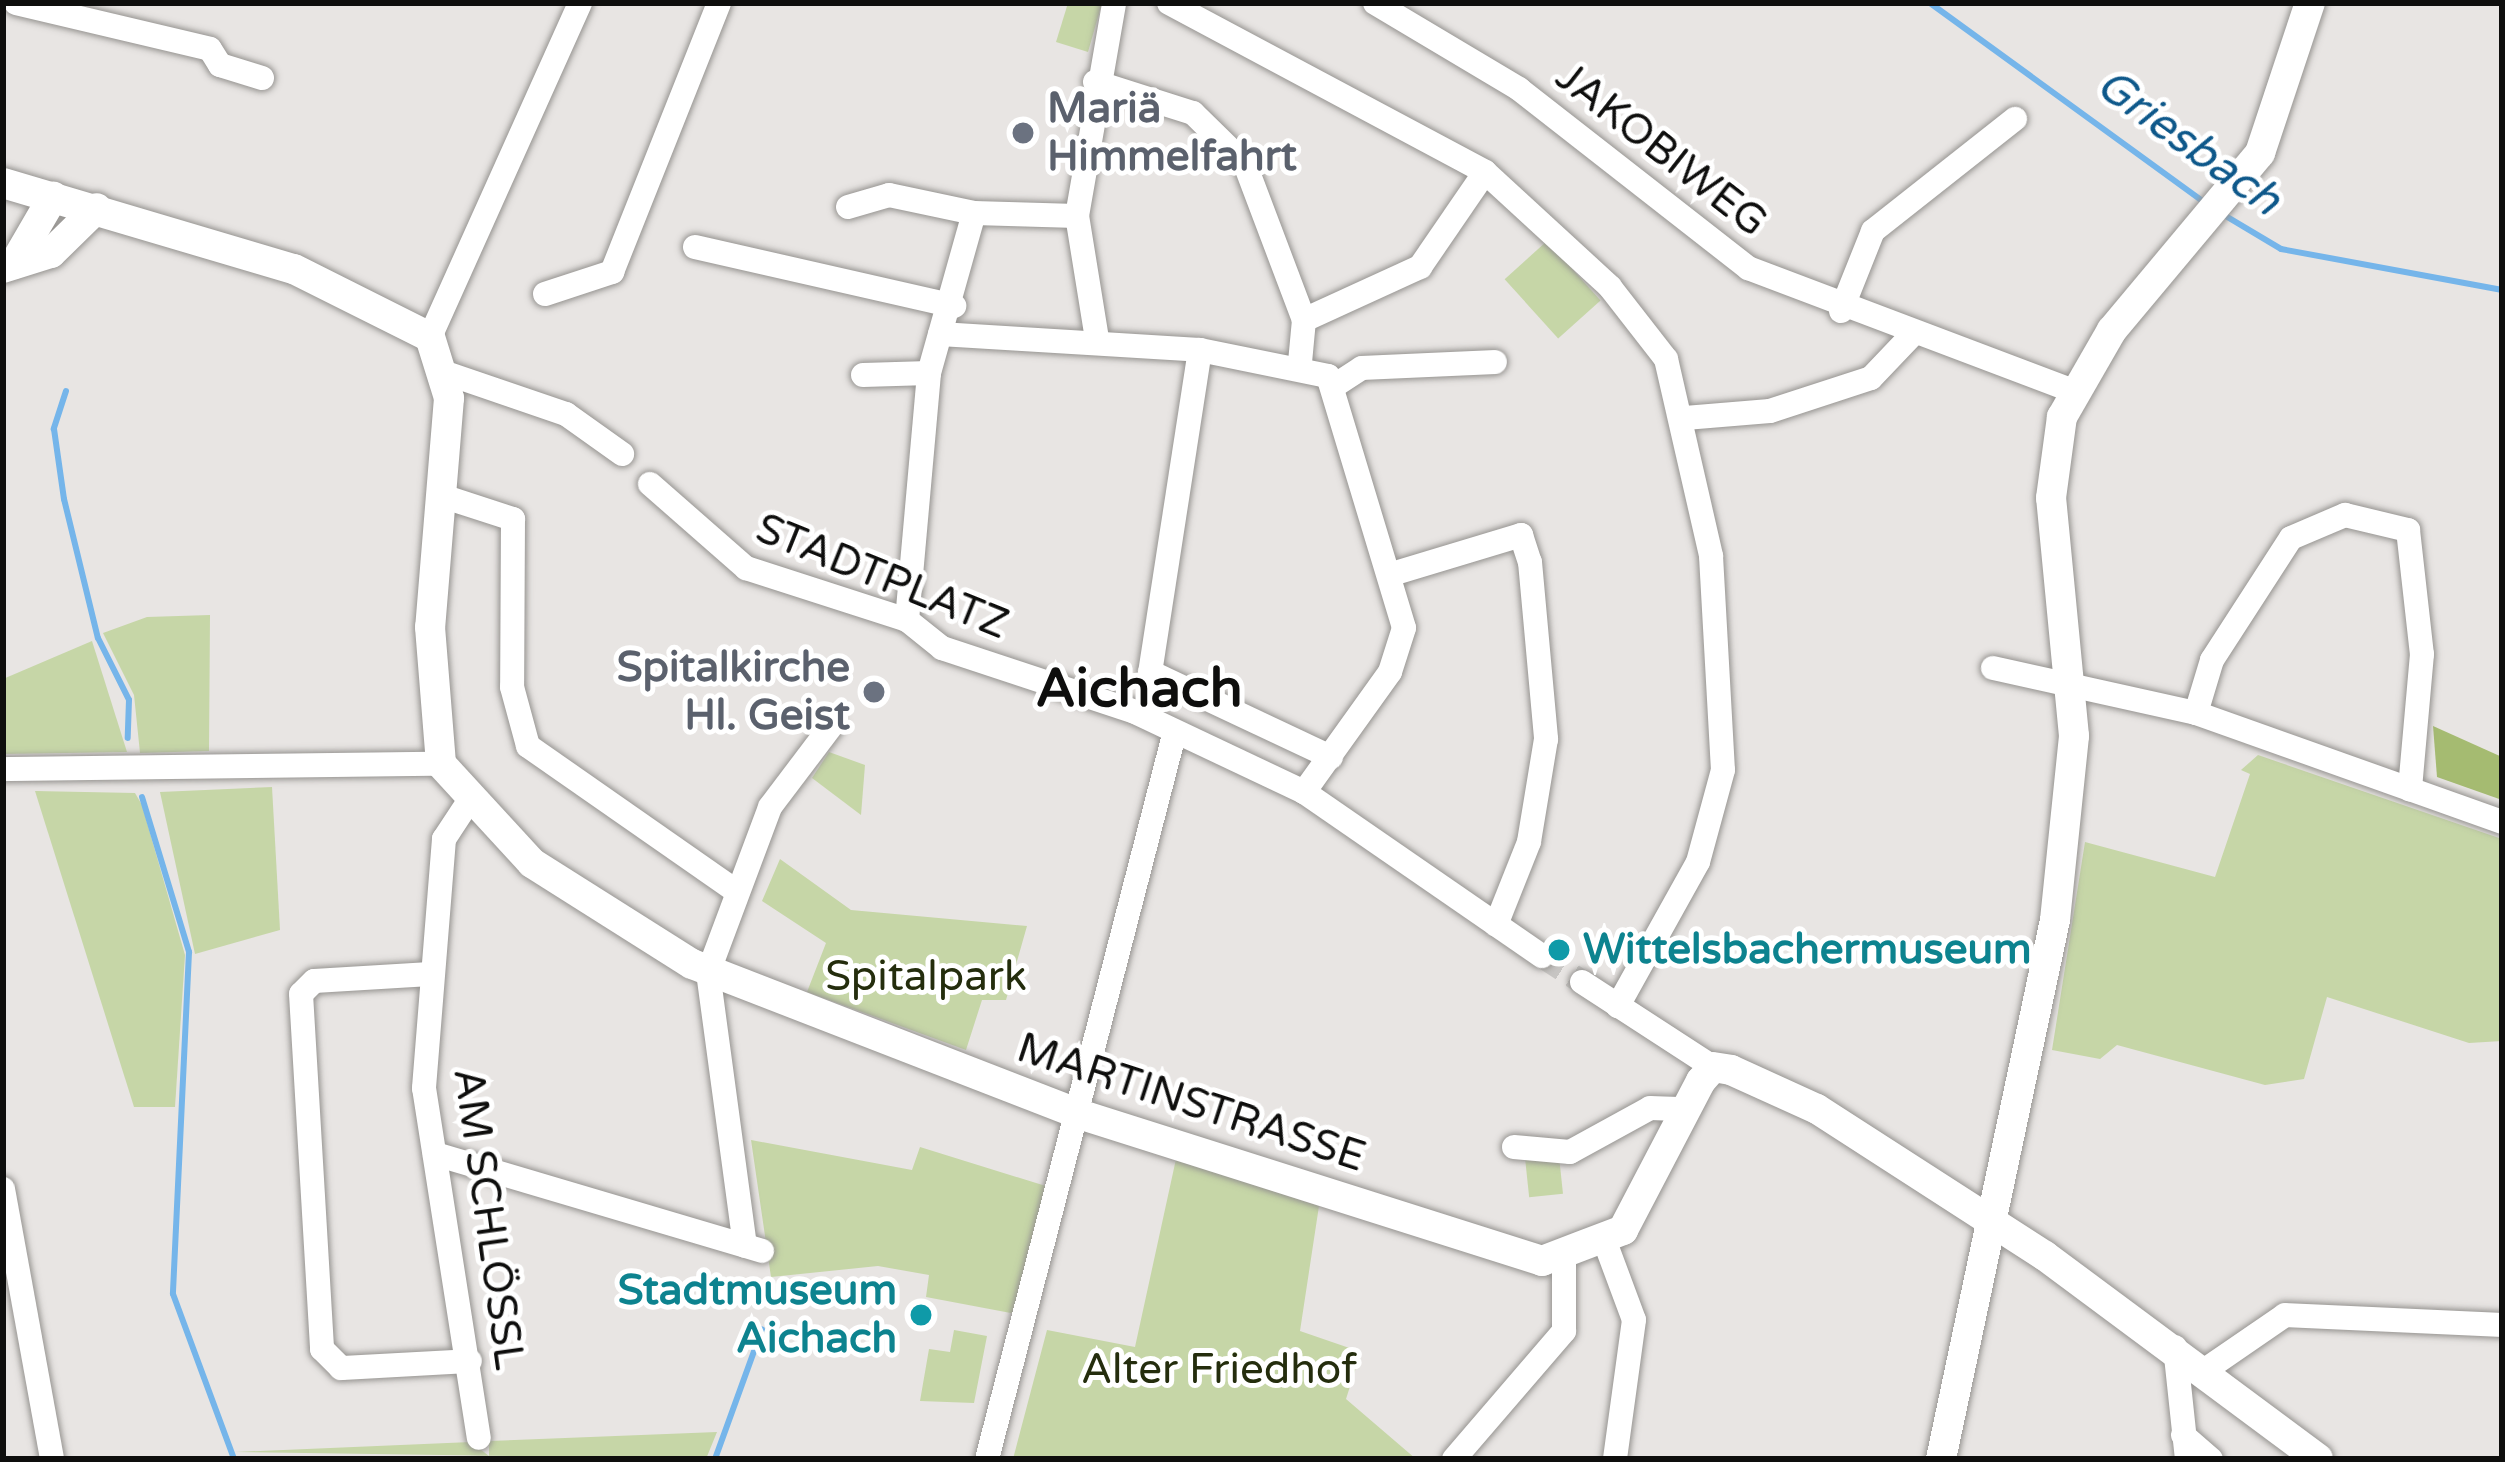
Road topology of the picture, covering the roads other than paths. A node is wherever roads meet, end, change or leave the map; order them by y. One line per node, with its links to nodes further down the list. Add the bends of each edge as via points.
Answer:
1 (16, 3): 8 (street, via 210,49 220,65)
2 (580, 3): 25 (street)
3 (719, 3): 20 (street, via 612,272)
4 (1114, 3): 9 (street)
5 (1168, 3): 11 (street)
6 (1375, 3): 22 (street, JAKOBIWEG, via 1519,89 1729,256)
7 (2310, 3): 35 (main road, via 2285,95 2246,174)
8 (262, 78)
9 (1107, 86): 17 (street); 23 (street, via 1193,113 1227,140 1280,236)
10 (2015, 119): 22 (street, via 1873,231)
11 (1485, 172): 23 (street, via 1420,267); 36 (street, via 1627,307 1666,359)
12 (3, 183): 13 (main road)
13 (53, 196): 15 (main road); 19 (main road)
14 (848, 207): 16 (street, via 889,195)
15 (97, 208): 19 (main road, via 51,253); 25 (main road, via 294,269)
16 (974, 214): 17 (street); 21 (street)
17 (1077, 216): 27 (street)
18 (695, 248): 21 (street)
19 (9, 266)
20 (545, 293)
21 (954, 306): 24 (street)
22 (1841, 311): 26 (street, JAKOBIWEG)
23 (1304, 320): 29 (street)
24 (940, 334): 27 (street); 32 (street)
25 (430, 337): 31 (main road)
26 (1910, 337): 35 (street, JAKOBIWEG); 36 (street, via 1871,378 1771,411)
27 (1097, 339): 28 (street)
28 (1199, 350): 29 (street); 47 (street, via 1150,672)
29 (1300, 362): 34 (street)
30 (1495, 362): 34 (street, via 1361,368)
31 (446, 373): 37 (street, via 491,382 602,436); 39 (main road, MARTINSTRASSE)
32 (929, 373): 33 (street); 41 (street)
33 (863, 375)
34 (1334, 386): 40 (street)
35 (2073, 391): 43 (main road, via 2051,498)
36 (1684, 418): 60 (street, via 1711,556 1723,770 1699,862)
37 (622, 454)
38 (650, 484): 41 (street, STADTPLATZ, via 746,568)
39 (439, 495): 48 (main road, MARTINSTRASSE, via 430,672); 54 (street, via 513,519 512,687 528,746)
40 (1392, 574): 47 (street, via 1401,648); 55 (street, via 1521,535 1538,606 1546,739 1529,842)
41 (907, 620): 46 (street, STADTPLATZ, via 942,648 1135,712)
42 (1994, 668): 43 (street)
43 (2074, 685): 44 (street); 67 (main road, via 2055,920)
44 (2196, 713): 50 (street); 50 (street, via 2212,660 2291,538 2345,515 2408,530 2422,654)
45 (832, 725): 54 (street, via 770,806)
46 (1173, 739): 51 (street, STADTPLATZ); 63 (street)
47 (1331, 757): 51 (street)
48 (441, 764): 49 (street); 52 (main road, MARTINSTRASSE)
49 (3, 769)
50 (2410, 788): 53 (street)
51 (1304, 792): 55 (street, STADTPLATZ)
52 (467, 804): 57 (main road, MARTINSTRASSE, via 532,863); 58 (street, AM SCHLÖSSL, via 444,839)
53 (2502, 822)
54 (737, 892): 57 (street)
55 (1496, 925): 56 (street, STADTPLATZ)
56 (1542, 956)
57 (708, 973): 63 (main road, MARTINSTRASSE); 65 (street, via 753,1249)
58 (430, 974): 65 (street, AM SCHLÖSSL, via 424,1088); 73 (street, via 314,982 301,994 322,1349 341,1368)
59 (1582, 982): 60 (street)
60 (1618, 1006): 61 (street)
61 (1713, 1067): 62 (main road, MARTINSTRASSE); 67 (main road, via 1817,1109)
62 (1686, 1108): 64 (street, via 1650,1108 1570,1152); 68 (main road, MARTINSTRASSE, via 1647,1200)
63 (1082, 1115): 69 (main road, MARTINSTRASSE, via 1494,1250); 78 (street)
64 (1514, 1147)
65 (435, 1154): 73 (street, AM SCHLÖSSL)
66 (3, 1190): 70 (street)
67 (1995, 1226): 72 (main road); 81 (main road)
68 (1605, 1242): 69 (main road, MARTINSTRASSE); 80 (street, via 1634,1320)
69 (1564, 1259): 79 (street, via 1564,1331)
70 (13, 1297): 77 (street)
71 (2501, 1318): 74 (street, via 2284,1315)
72 (2176, 1347): 74 (main road); 76 (street)
73 (470, 1361): 75 (street, AM SCHLÖSSL)
74 (2208, 1368): 83 (main road)
75 (479, 1438)
76 (2185, 1447): 82 (street)
77 (52, 1459)
78 (987, 1459)
79 (1454, 1459)
80 (1615, 1459)
81 (1941, 1459)
82 (2211, 1459)
83 (2318, 1459)

